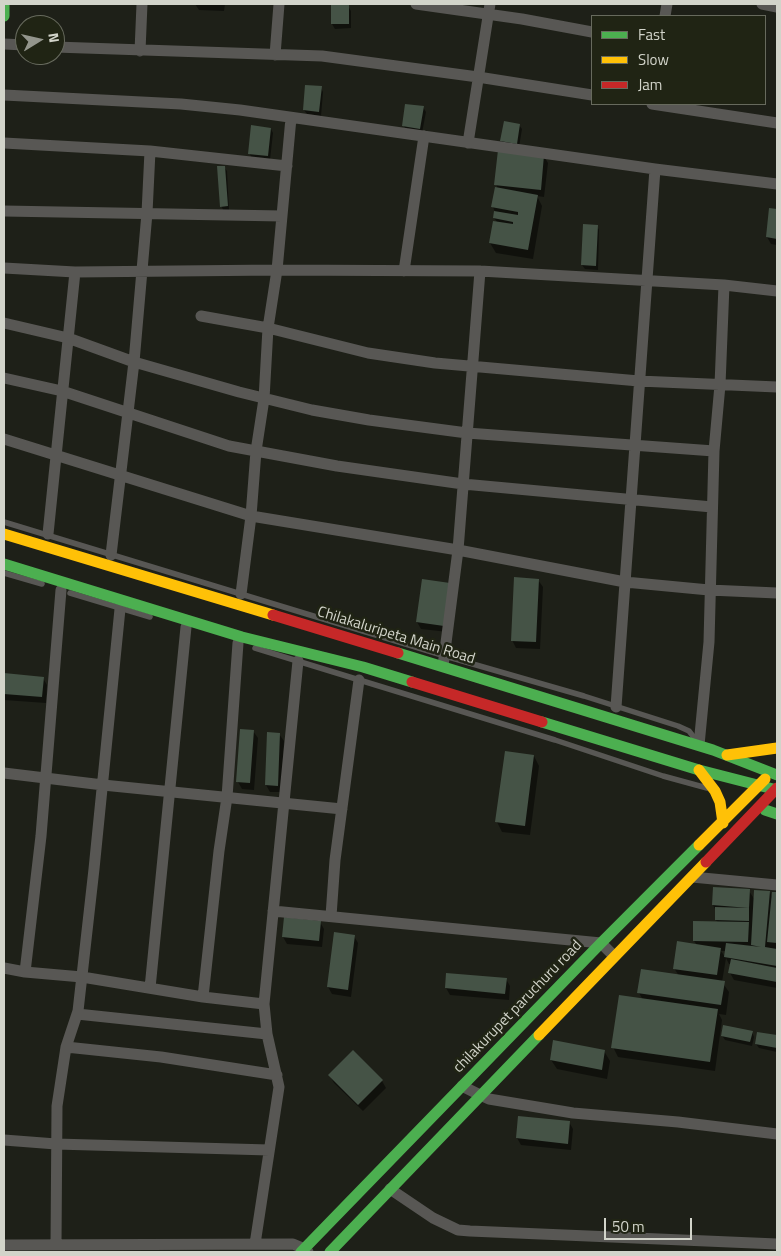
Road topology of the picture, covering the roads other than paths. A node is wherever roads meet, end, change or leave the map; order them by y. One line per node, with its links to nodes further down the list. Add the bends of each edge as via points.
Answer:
1 (4, 4): 8 (main road)
2 (142, 4): 11 (street)
3 (279, 4): 12 (street)
4 (416, 4): 7 (street)
5 (762, 4): 6 (street)
6 (777, 7)
7 (489, 8): 9 (street); 13 (street)
8 (4, 16)
9 (591, 32)
10 (65, 47): 11 (street)
11 (140, 51): 12 (street)
12 (275, 55): 13 (street, via 322,56)
13 (478, 77): 14 (street); 21 (street)
14 (591, 94)
15 (4, 95): 17 (street, via 181,104)
16 (659, 105): 18 (street)
17 (291, 118): 19 (street); 23 (street)
18 (777, 123)
19 (424, 136): 21 (street); 32 (street)
20 (4, 143): 22 (street)
21 (468, 143): 24 (street)
22 (150, 151): 23 (street); 27 (street)
23 (287, 166): 28 (street)
24 (655, 169): 25 (street); 35 (street)
25 (777, 184)
26 (4, 211): 27 (street)
27 (148, 213): 28 (street); 30 (street)
28 (282, 216): 31 (street)
29 (4, 268): 33 (street)
30 (142, 270): 31 (street); 33 (street); 42 (street)
31 (277, 270): 32 (street); 40 (street)
32 (404, 271): 34 (street)
33 (74, 272): 41 (street)
34 (480, 272): 35 (street); 43 (street)
35 (646, 280): 36 (street); 45 (street)
36 (724, 285): 37 (street); 46 (street)
37 (777, 291)
38 (201, 316): 40 (street)
39 (4, 323): 41 (street)
40 (268, 328): 43 (street, via 368,353); 49 (street)
41 (68, 338): 42 (street); 48 (street)
42 (134, 362): 49 (street); 50 (street)
43 (472, 368): 45 (street); 51 (street)
44 (4, 378): 48 (street)
45 (639, 381): 46 (street); 53 (street)
46 (720, 385): 47 (street); 55 (street)
47 (777, 387)
48 (62, 391): 50 (street); 56 (street)
49 (264, 399): 51 (street, via 369,420); 54 (street)
50 (128, 412): 54 (street, via 229,446); 57 (street)
51 (467, 433): 53 (street); 58 (street)
52 (4, 439): 56 (street)
53 (634, 445): 55 (street); 59 (street)
54 (256, 451): 58 (street); 61 (street)
55 (714, 451): 60 (street)
56 (55, 455): 57 (street); 64 (street)
57 (120, 476): 61 (street); 66 (street)
58 (463, 484): 59 (street); 65 (street)
59 (631, 499): 60 (street); 69 (street)
60 (712, 507): 71 (street)
61 (251, 516): 65 (street); 73 (street)
62 (4, 522): 64 (lane)
63 (4, 534): 79 (main road, Chilakaluripeta Main Road)
64 (48, 534): 66 (lane)
65 (458, 550): 69 (street); 79 (street)
66 (111, 555): 73 (lane)
67 (4, 564): 85 (main road, via 242,637 363,667)
68 (4, 573): 70 (lane)
69 (625, 582): 71 (street); 81 (street)
70 (61, 590): 74 (lane); 88 (street)
71 (709, 590): 72 (street); 82 (street, via 709,642)
72 (777, 592)
73 (240, 594): 79 (lane)
74 (120, 609): 75 (lane); 89 (street)
75 (158, 619)
76 (186, 627): 93 (street)
77 (234, 642): 78 (lane); 94 (street)
78 (298, 661): 80 (lane); 95 (street)
79 (444, 661): 81 (lane, via 575,693); 82 (main road, Chilakaluripeta Main Road)
80 (359, 680): 92 (lane); 97 (street)
81 (616, 707): 82 (lane, via 678,726 688,731)
82 (701, 746): 84 (main road, Chilakaluripeta Main Road)
83 (777, 748): 84 (main road)
84 (727, 755): 86 (main road, Chilakaluripeta Main Road)
85 (700, 770): 90 (main road); 92 (main road)
86 (775, 772): 90 (main road, chilakurupet paruchuru road)
87 (4, 773): 88 (street)
88 (45, 779): 89 (street); 109 (street)
89 (103, 785): 93 (street); 110 (street)
90 (760, 785): 91 (main road); 101 (main road, chilakurupet paruchuru road)
91 (777, 789): 99 (main road)
92 (714, 790): 101 (main road, via 720,802)
93 (169, 792): 94 (street); 111 (street)
94 (227, 797): 95 (street); 112 (street)
95 (285, 802): 97 (street); 104 (street)
96 (777, 807): 98 (main road)
97 (342, 809): 105 (street)
98 (765, 810): 99 (main road); 100 (main road)
99 (752, 814): 102 (main road)
100 (777, 814)
101 (723, 823): 106 (main road, chilakurupet paruchuru road)
102 (692, 877): 103 (street); 107 (main road)
103 (777, 885)
104 (273, 911): 105 (street); 113 (street)
105 (331, 916): 106 (street)
106 (601, 943): 107 (street); 118 (main road, chilakurupet paruchuru road)
107 (614, 956): 119 (main road)
108 (4, 968): 109 (street)
109 (25, 972): 110 (street)
110 (82, 977): 111 (street); 114 (street)
111 (150, 988): 112 (street)
112 (203, 997): 113 (street)
113 (264, 1004): 115 (street)
114 (77, 1014): 115 (street); 116 (street)
115 (267, 1034): 117 (street)
116 (66, 1047): 117 (street); 122 (street, via 57,1106)
117 (277, 1074): 123 (street, via 279,1087)
118 (462, 1086): 119 (street); 130 (main road, chilakurupet paruchuru road)
119 (480, 1096): 120 (street, via 573,1113); 124 (main road)
120 (777, 1134)
121 (4, 1140): 122 (street)
122 (56, 1144): 123 (street); 128 (street)
123 (269, 1150): 125 (street)
124 (390, 1189): 126 (street, via 458,1230); 131 (main road)
125 (255, 1244): 129 (street); 130 (street, via 293,1244)
126 (777, 1244)
127 (4, 1245): 128 (street)
128 (56, 1245): 129 (street)
129 (163, 1248)
130 (305, 1251)
131 (330, 1252)

